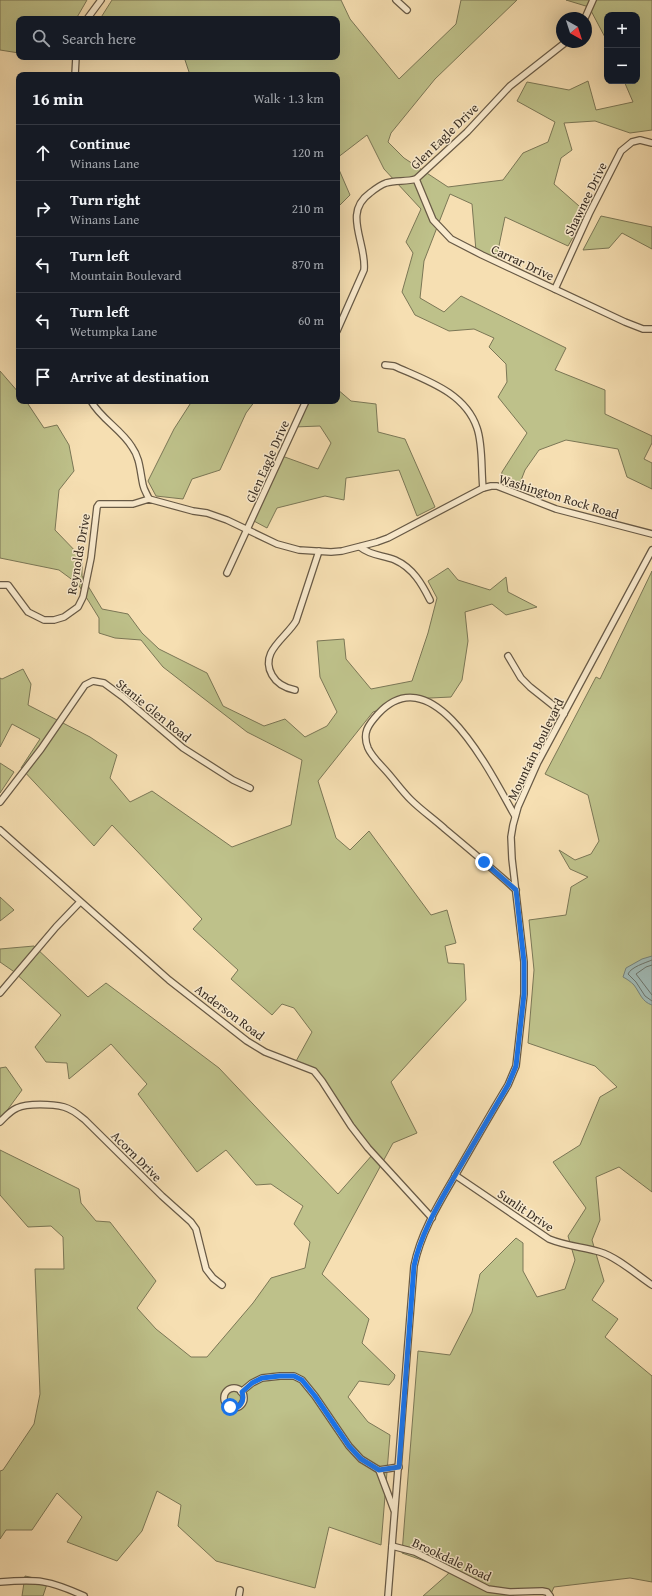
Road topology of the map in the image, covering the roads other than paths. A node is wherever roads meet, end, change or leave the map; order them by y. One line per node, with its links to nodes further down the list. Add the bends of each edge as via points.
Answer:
1 (101, 0): 6 (street)
2 (396, 0): 4 (street)
3 (593, 0): 5 (street)
4 (406, 10)
5 (588, 12)
6 (89, 16)
7 (558, 48): 11 (street, Glen Eagle Drive, via 510,86 467,132)
8 (76, 60): 9 (street)
9 (75, 72)
10 (652, 143): 12 (street, Shawnee Drive, via 640,140 632,142 622,151 589,214)
11 (416, 179): 12 (street, Carrar Drive, via 433,220 451,239); 13 (street, Glen Eagle Drive, via 385,183 362,198 356,223 365,261 364,270)
12 (555, 289): 14 (street, Carrar Drive, via 625,322 643,329)
13 (340, 325)
14 (652, 329)
15 (385, 365): 18 (street, via 394,366 446,390 462,403 477,427)
16 (93, 404): 19 (street, via 132,446 137,455 143,487)
17 (305, 404): 21 (street, Glen Eagle Drive)
18 (482, 488): 22 (street, Washington Rock Road, via 497,486 556,509); 23 (street, Washington Rock Road, via 388,538)
19 (149, 499): 20 (street, Washington Rock Road, via 133,504); 21 (street, Washington Rock Road, via 208,513)
20 (99, 504): 27 (street, Reynolds Drive, via 83,597 78,607 64,617 44,620 28,612 11,588 6,585)
21 (248, 530): 25 (street, Washington Rock Road, via 282,546); 26 (street, Glen Eagle Drive)
22 (652, 534)
23 (360, 547): 25 (street, Washington Rock Road, via 342,551); 28 (street, via 374,555 395,560 413,572)
24 (652, 550): 31 (street, Mountain Boulevard)
25 (319, 551): 30 (street, via 296,620 268,657 274,678 282,685)
26 (228, 573)
27 (0, 586)
28 (430, 600)
29 (508, 656): 31 (street, via 521,678)
30 (295, 690)
31 (564, 714): 34 (street, Mountain Boulevard, via 538,762)
32 (250, 788): 33 (street, Stanie Glen Road, via 183,748 123,697 104,683 93,681 85,686)
33 (0, 802)
34 (515, 816): 36 (street, Mountain Boulevard, via 511,837); 36 (street, via 464,734 434,704 416,697 387,704 367,726 365,736 369,750 407,796)
35 (0, 830): 37 (street, Anderson Road)
36 (516, 890): 40 (street, Mountain Boulevard, via 524,962 524,994 516,1066 508,1085)
37 (80, 902): 38 (street); 41 (street, Anderson Road, via 169,980 247,1041 266,1052 314,1071 368,1148)
38 (0, 992)
39 (0, 1122): 42 (street, Acorn Drive, via 22,1106 54,1106 74,1111 191,1222 196,1229 206,1269)
40 (455, 1175): 41 (street, Mountain Boulevard); 43 (street, Sunlit Drive, via 549,1239 559,1244 610,1256)
41 (432, 1218): 45 (street, Mountain Boulevard, via 422,1236 414,1266)
42 (222, 1285)
43 (652, 1285)
44 (242, 1392): 46 (street, via 262,1378 294,1376 302,1380 349,1446 361,1459)
45 (399, 1467): 46 (street); 47 (street, Mountain Boulevard)
46 (379, 1470): 47 (street)
47 (395, 1512): 48 (street, Mountain Boulevard)
48 (392, 1546): 51 (street, Mountain Boulevard); 52 (street, Brookdale Road, via 415,1552 488,1589 510,1592 542,1591)
49 (0, 1582): 50 (street, via 39,1580 63,1586)
50 (84, 1596)
51 (388, 1596)
52 (550, 1596)

